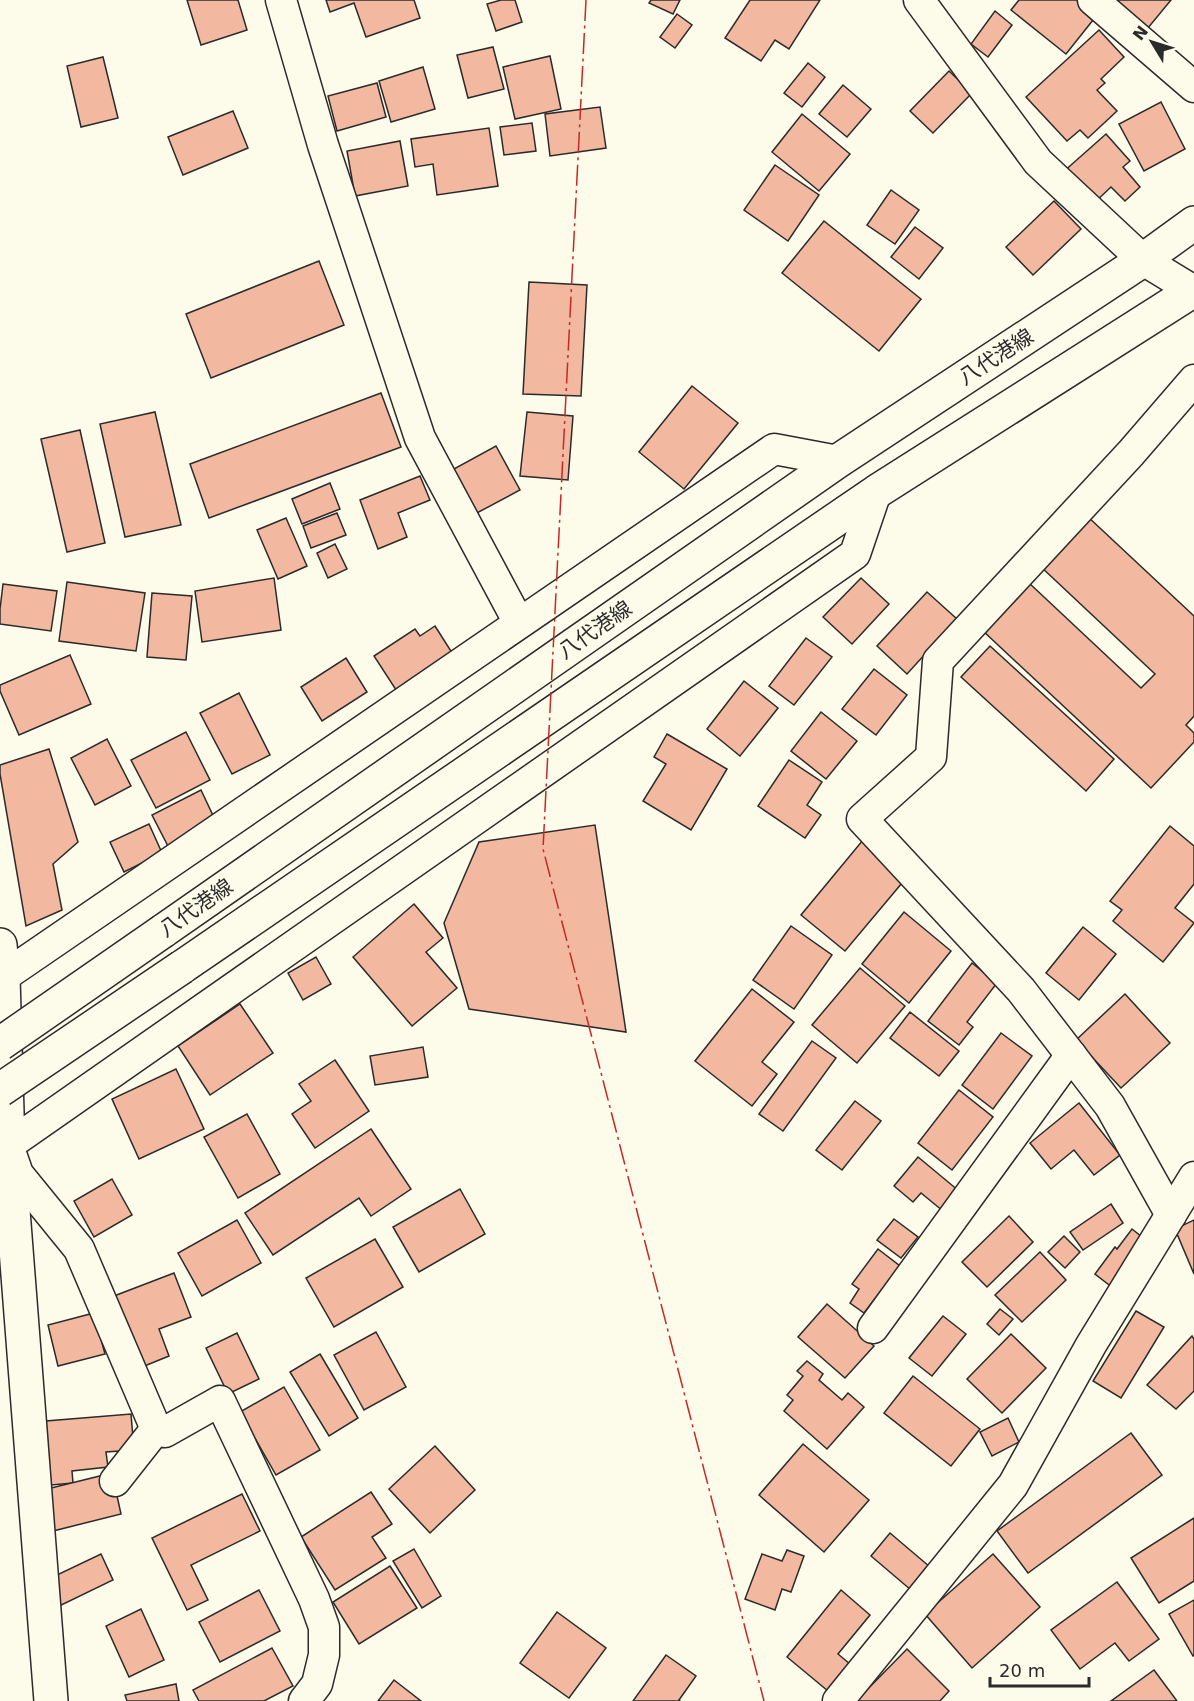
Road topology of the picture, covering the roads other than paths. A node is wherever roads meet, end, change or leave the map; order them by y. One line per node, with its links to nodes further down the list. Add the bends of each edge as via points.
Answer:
1 (281, 0): 11 (street, via 322,146 420,438)
2 (919, 0): 6 (street, via 1038,162)
3 (1093, 0): 4 (street)
4 (1194, 87)
5 (1194, 223): 6 (main road, 八代港線)
6 (1143, 260): 7 (street); 9 (main road, 八代港線)
7 (1194, 290): 10 (main road, 八代港線)
8 (1194, 380): 15 (street, via 938,661 931,757 862,819 1021,990)
9 (838, 460): 11 (street, via 774,449); 14 (main road, 八代港線, bridge)
10 (876, 492): 16 (main road, 八代港線, bridge); 17 (street, via 855,554)
11 (519, 623): 13 (street)
12 (0, 945): 13 (main road)
13 (3, 977): 17 (main road)
14 (0, 1044)
15 (1071, 1055): 19 (street, via 1110,1106); 20 (street)
16 (0, 1090)
17 (4, 1148): 21 (street, via 18,1174 79,1249); 23 (main road)
18 (1194, 1177): 19 (street)
19 (1171, 1215): 25 (street, via 1091,1345 1013,1485)
20 (873, 1328)
21 (156, 1429): 22 (street); 24 (street, via 165,1432 220,1401 324,1627 324,1655 317,1684)
22 (115, 1481)
23 (51, 1701)
24 (304, 1701)
25 (838, 1701)

